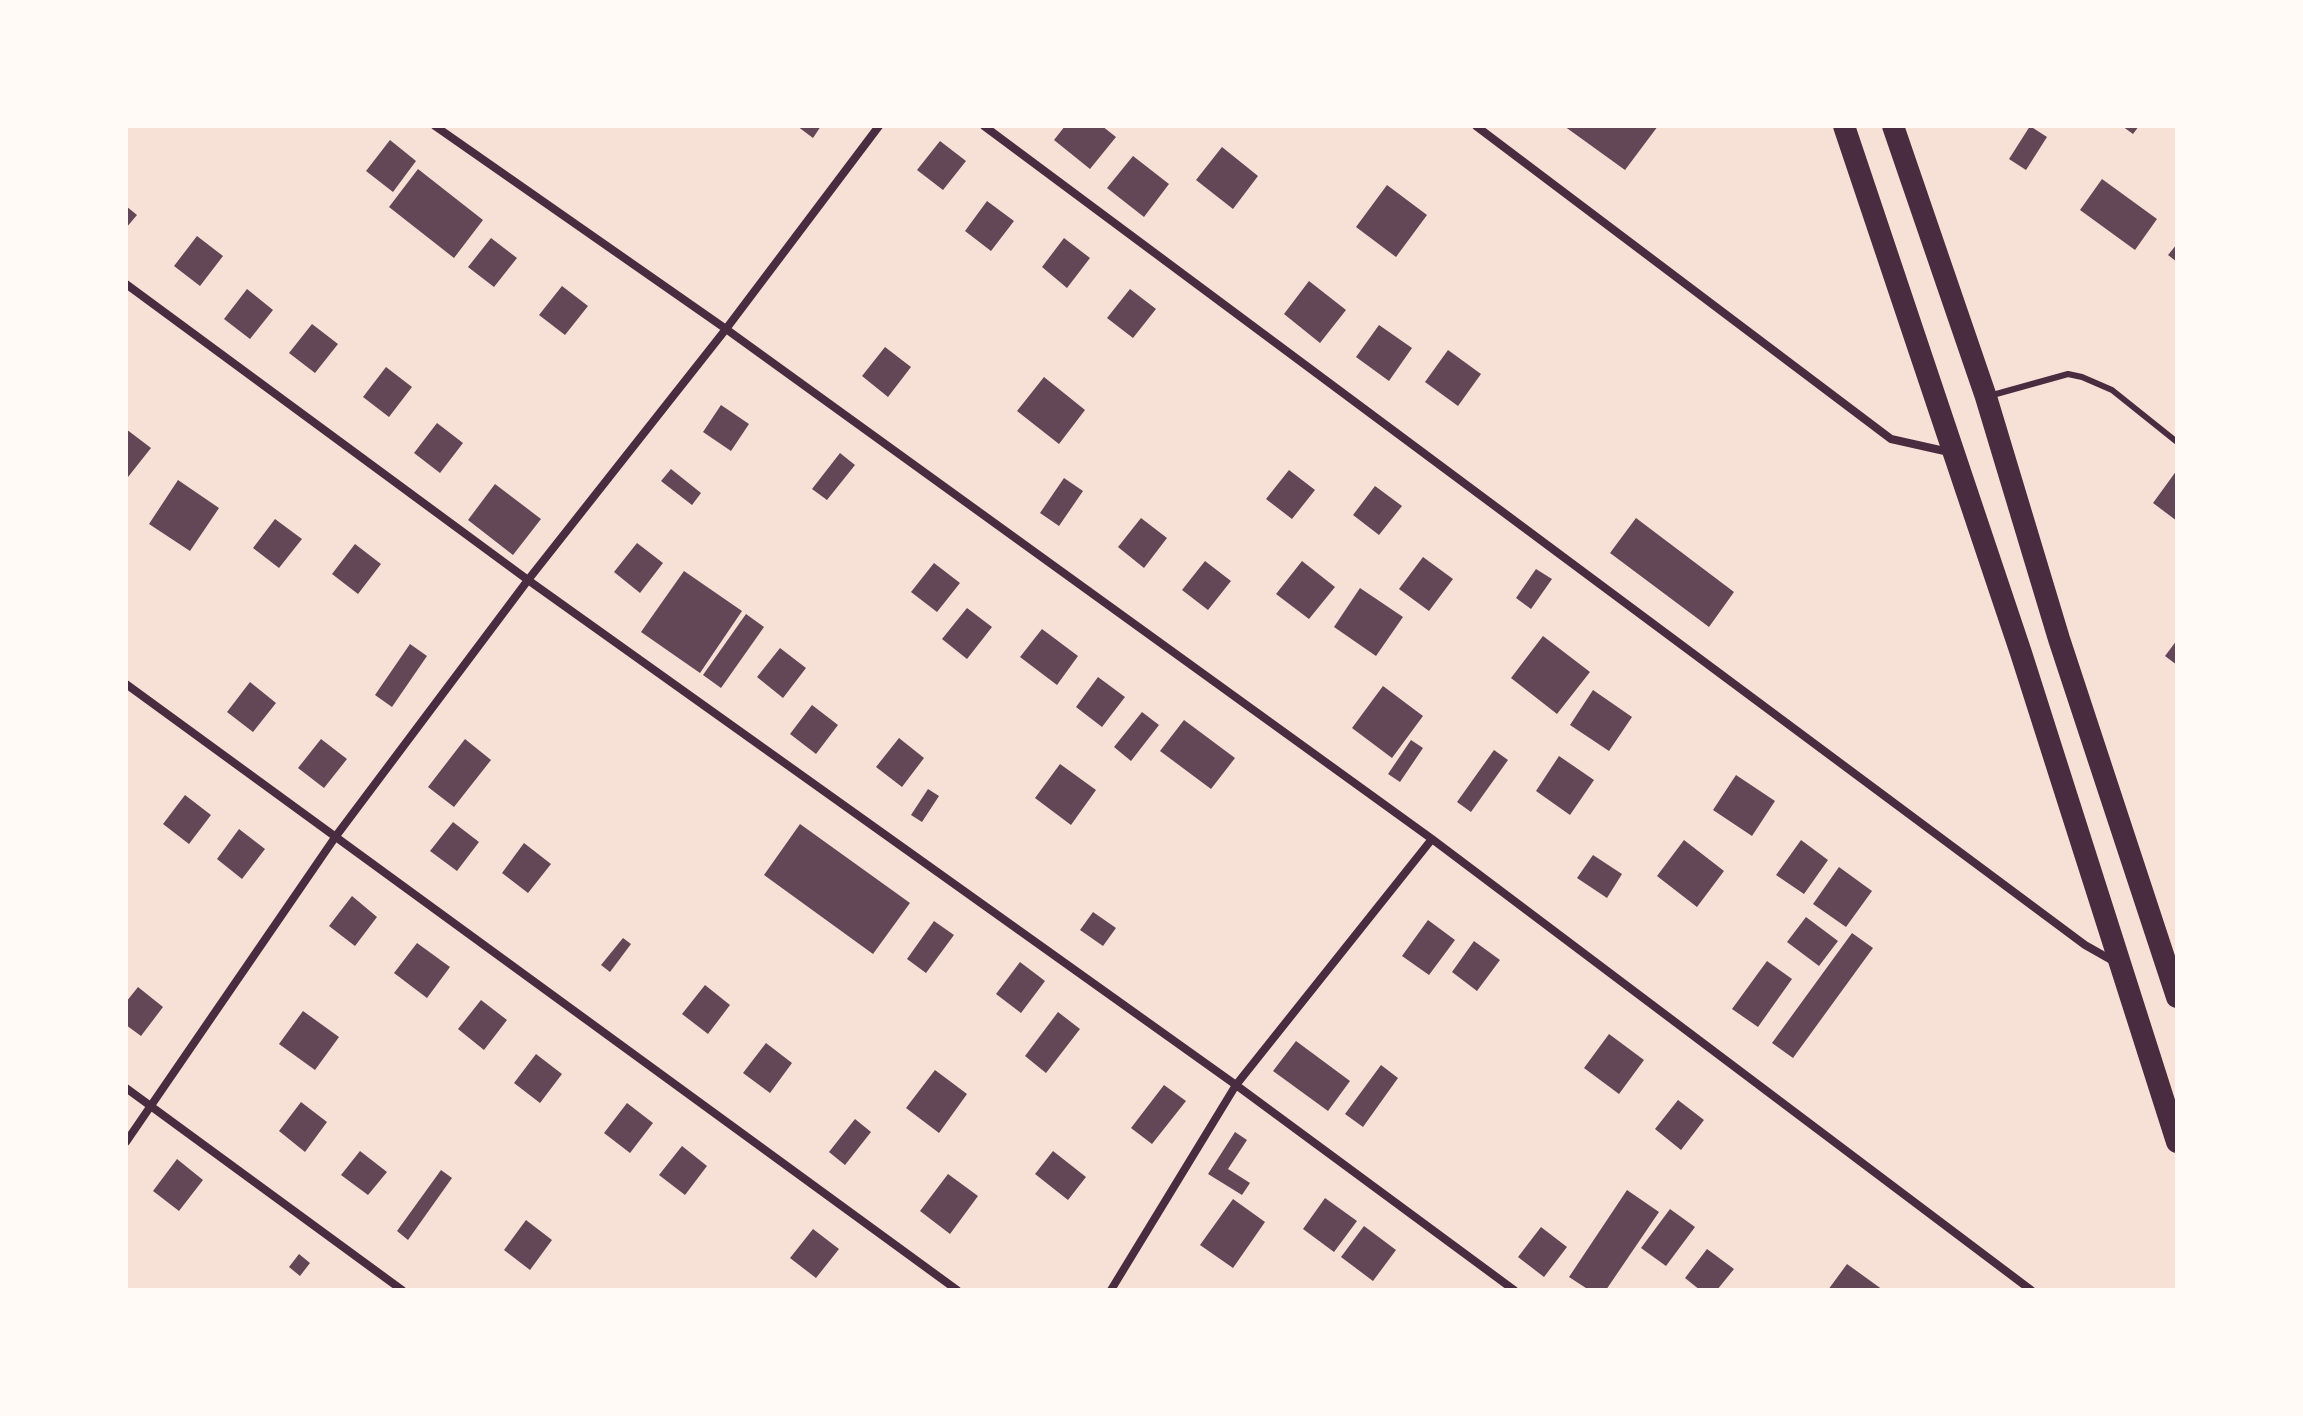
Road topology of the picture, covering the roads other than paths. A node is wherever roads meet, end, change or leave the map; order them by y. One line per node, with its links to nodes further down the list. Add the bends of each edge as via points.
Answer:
1 (435, 126): 8 (street)
2 (879, 126): 8 (street)
3 (984, 126): 16 (street, via 2085,945)
4 (1476, 126): 11 (street, via 1891,439)
5 (1844, 126): 11 (highway)
6 (1893, 126): 9 (highway)
7 (126, 284): 12 (street)
8 (726, 329): 12 (street); 15 (street)
9 (1986, 397): 10 (lane, via 2068,374 2082,377 2112,390); 17 (highway)
10 (2177, 442)
11 (1953, 453): 16 (highway)
12 (528, 580): 14 (street); 18 (street)
13 (126, 684): 14 (street)
14 (336, 836): 20 (street); 24 (street)
15 (1432, 839): 18 (street); 27 (street)
16 (2120, 965): 22 (highway)
17 (2177, 997)
18 (1236, 1085): 25 (street); 26 (street)
19 (126, 1088): 20 (street)
20 (151, 1107): 21 (street); 23 (street)
21 (126, 1142)
22 (2177, 1142)
23 (402, 1290)
24 (957, 1290)
25 (1111, 1290)
26 (1514, 1290)
27 (2031, 1290)

